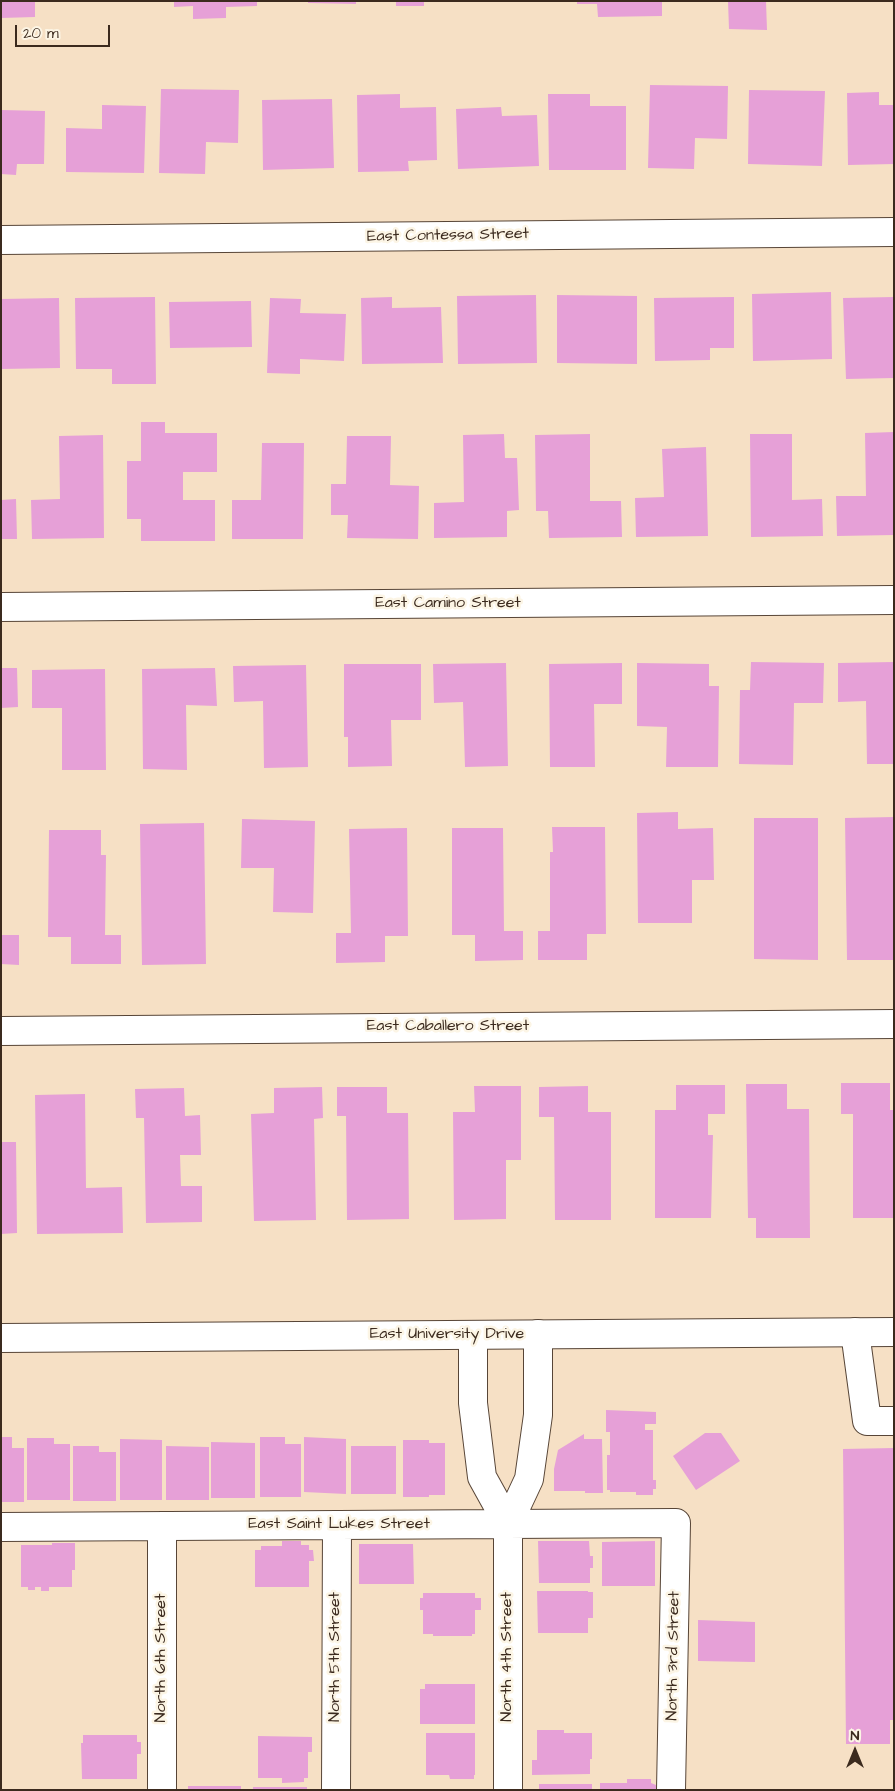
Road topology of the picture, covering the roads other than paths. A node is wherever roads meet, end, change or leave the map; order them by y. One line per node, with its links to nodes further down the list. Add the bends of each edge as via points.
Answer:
1 (894, 232): 2 (street, East Contessa Street)
2 (1, 240)
3 (894, 600): 4 (street, East Camino Street)
4 (1, 607)
5 (894, 1024): 6 (street, East Caballero Street)
6 (1, 1030)
7 (855, 1332): 8 (street, East University Drive); 10 (street, East University Drive); 12 (street, via 867,1422)
8 (894, 1332)
9 (473, 1334): 10 (street, East University Drive); 11 (street, East University Drive); 14 (street, North 4th Street, via 473,1403 482,1476)
10 (538, 1334): 14 (street, North 4th Street, via 538,1415 529,1479)
11 (1, 1338)
12 (894, 1421)
13 (676, 1523): 14 (street, East Saint Lukes Street); 21 (street, North 3rd Street)
14 (508, 1524): 15 (street, East Saint Lukes Street); 20 (street, North 4th Street)
15 (337, 1525): 16 (street, East Saint Lukes Street); 19 (street, North 5th Street)
16 (162, 1526): 17 (street, East Saint Lukes Street); 18 (street, North 6th Street)
17 (1, 1527)
18 (162, 1790)
19 (336, 1790)
20 (508, 1790)
21 (671, 1790)

